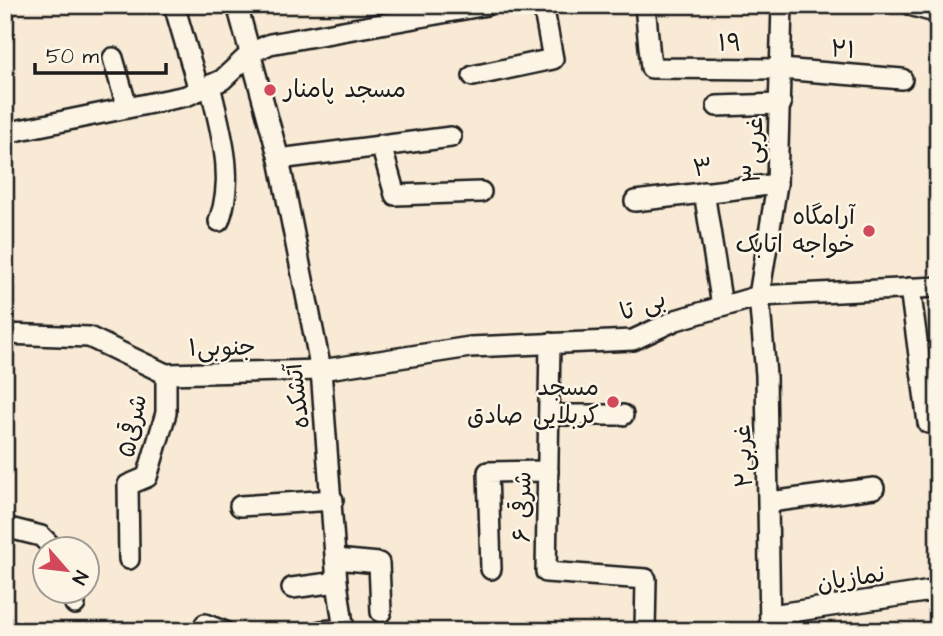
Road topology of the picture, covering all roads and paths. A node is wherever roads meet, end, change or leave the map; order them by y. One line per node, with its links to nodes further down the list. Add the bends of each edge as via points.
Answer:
1 (174, 5): 15 (street)
2 (237, 5): 10 (street, آتشکده)
3 (488, 5): 8 (street)
4 (543, 5): 13 (street, via 553,59)
5 (645, 5): 12 (street, ۱۹, via 651,68)
6 (782, 5): 12 (street, غربی۳)
7 (913, 6): 9 (street)
8 (423, 11): 10 (street, via 270,44)
9 (938, 13)
10 (251, 53): 15 (street, via 222,80); 22 (street, آتشکده)
11 (113, 58): 18 (street)
12 (781, 69): 14 (street, ۲۱); 16 (street, غربی۳)
13 (473, 76)
14 (902, 79)
15 (205, 87): 18 (street, via 186,96); 27 (street, via 225,151 228,197)
16 (781, 104): 17 (street); 23 (street, غربی۳)
17 (717, 106)
18 (127, 107): 19 (street)
19 (5, 133)
20 (451, 137): 21 (street)
21 (381, 145): 22 (street); 24 (street, via 395,195)
22 (279, 159): 34 (street, آتشکده)
23 (777, 184): 25 (street, ۳); 30 (street, غربی۳)
24 (481, 192)
25 (704, 192): 26 (street, ۳); 31 (street)
26 (635, 201)
27 (219, 221)
28 (938, 287): 29 (street, بی تا)
29 (910, 288): 30 (street, بی تا); 38 (street)
30 (759, 296): 31 (street, بی تا); 42 (street, غربی۲)
31 (722, 306): 33 (street, بی تا, via 633,340)
32 (5, 334): 35 (street, via 89,337)
33 (550, 343): 34 (street, بی تا, via 470,347); 36 (street, ۶ شرقی)
34 (321, 370): 35 (street, جنوبی۱); 41 (street, آتشکده)
35 (166, 374): 46 (street, شرقی۵, via 166,413 147,477 128,485)
36 (549, 415): 37 (street); 39 (street, ۶ شرقی)
37 (623, 415)
38 (928, 423)
39 (548, 471): 48 (street, via 488,472); 56 (street, ۶ شرقی, via 546,572 646,579)
40 (874, 488): 42 (street)
41 (333, 500): 43 (street); 47 (street, آتشکده)
42 (770, 502): 53 (street, غربی۲)
43 (240, 506)
44 (5, 527): 45 (street)
45 (33, 534)
46 (129, 559)
47 (336, 559): 49 (street, آتشکده); 52 (street, via 379,564)
48 (491, 569)
49 (337, 582): 50 (street); 54 (street, آتشکده)
50 (292, 588)
51 (938, 590): 53 (street, نمازیان)
52 (381, 612)
53 (771, 623)
54 (344, 630): 55 (street)
55 (321, 631)
56 (645, 631)

